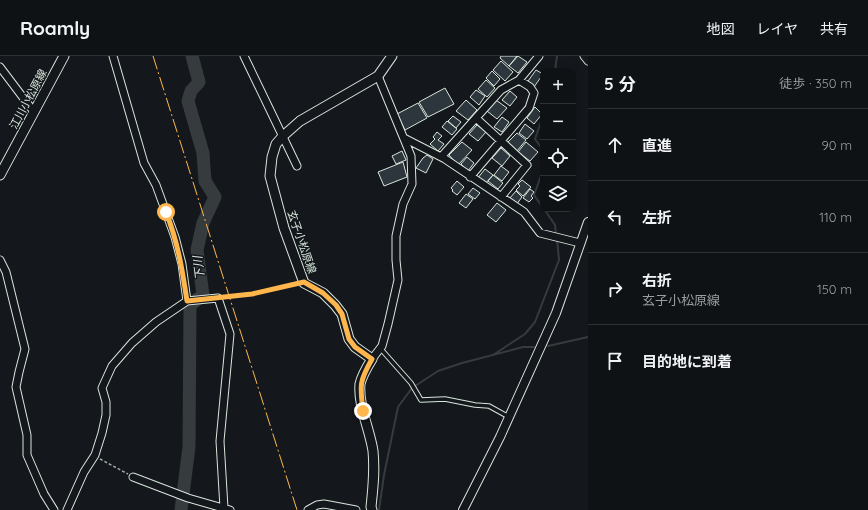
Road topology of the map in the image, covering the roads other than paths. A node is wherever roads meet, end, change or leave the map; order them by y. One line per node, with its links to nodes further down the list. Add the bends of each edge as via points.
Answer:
1 (64, 56): 11 (main road, 江川小松原線)
2 (112, 56): 24 (street, via 144,163 156,186 175,237)
3 (244, 56): 13 (street)
4 (392, 56): 9 (main road, 玄子小松原線)
5 (539, 56): 10 (street)
6 (584, 56): 7 (street)
7 (588, 61)
8 (0, 67): 11 (street)
9 (378, 76): 13 (main road, 玄子小松原線, via 300,121); 14 (street)
10 (519, 80): 12 (street, via 501,90); 15 (street, via 534,93 529,108)
11 (34, 112): 18 (main road, 江川小松原線)
12 (476, 118): 15 (street); 16 (street)
13 (283, 136): 17 (street); 26 (main road, 玄子小松原線, via 276,144 270,176 284,228 304,282 323,293 336,305 342,314 349,339 355,347)
14 (404, 138): 16 (street); 25 (street, via 411,156 412,184 403,204 396,236 398,280)
15 (501, 141): 19 (street); 20 (street, via 527,165)
16 (441, 157): 19 (street)
17 (297, 166)
18 (0, 175)
19 (470, 177): 20 (street)
20 (501, 197): 22 (street, via 524,212 540,233)
21 (588, 222): 22 (street)
22 (580, 243): 27 (street, via 556,313)
23 (0, 260): 30 (street, via 6,272 25,349 16,387 27,436 27,455)
24 (187, 301): 29 (street, via 218,298 230,334 220,441); 31 (street, via 156,322 132,343 112,366 102,388 106,402 102,433 95,455 84,472)
25 (380, 348): 26 (street); 27 (lane, via 412,383 421,400 445,399 489,406)
26 (372, 359): 34 (main road, via 360,384 363,411 373,449 375,473)
27 (509, 417): 35 (street)
28 (133, 477): 29 (street, via 188,498)
29 (227, 509)
30 (54, 510)
31 (68, 510)
32 (308, 510): 33 (street, via 324,504)
33 (356, 510)
34 (372, 510)
35 (463, 510)

